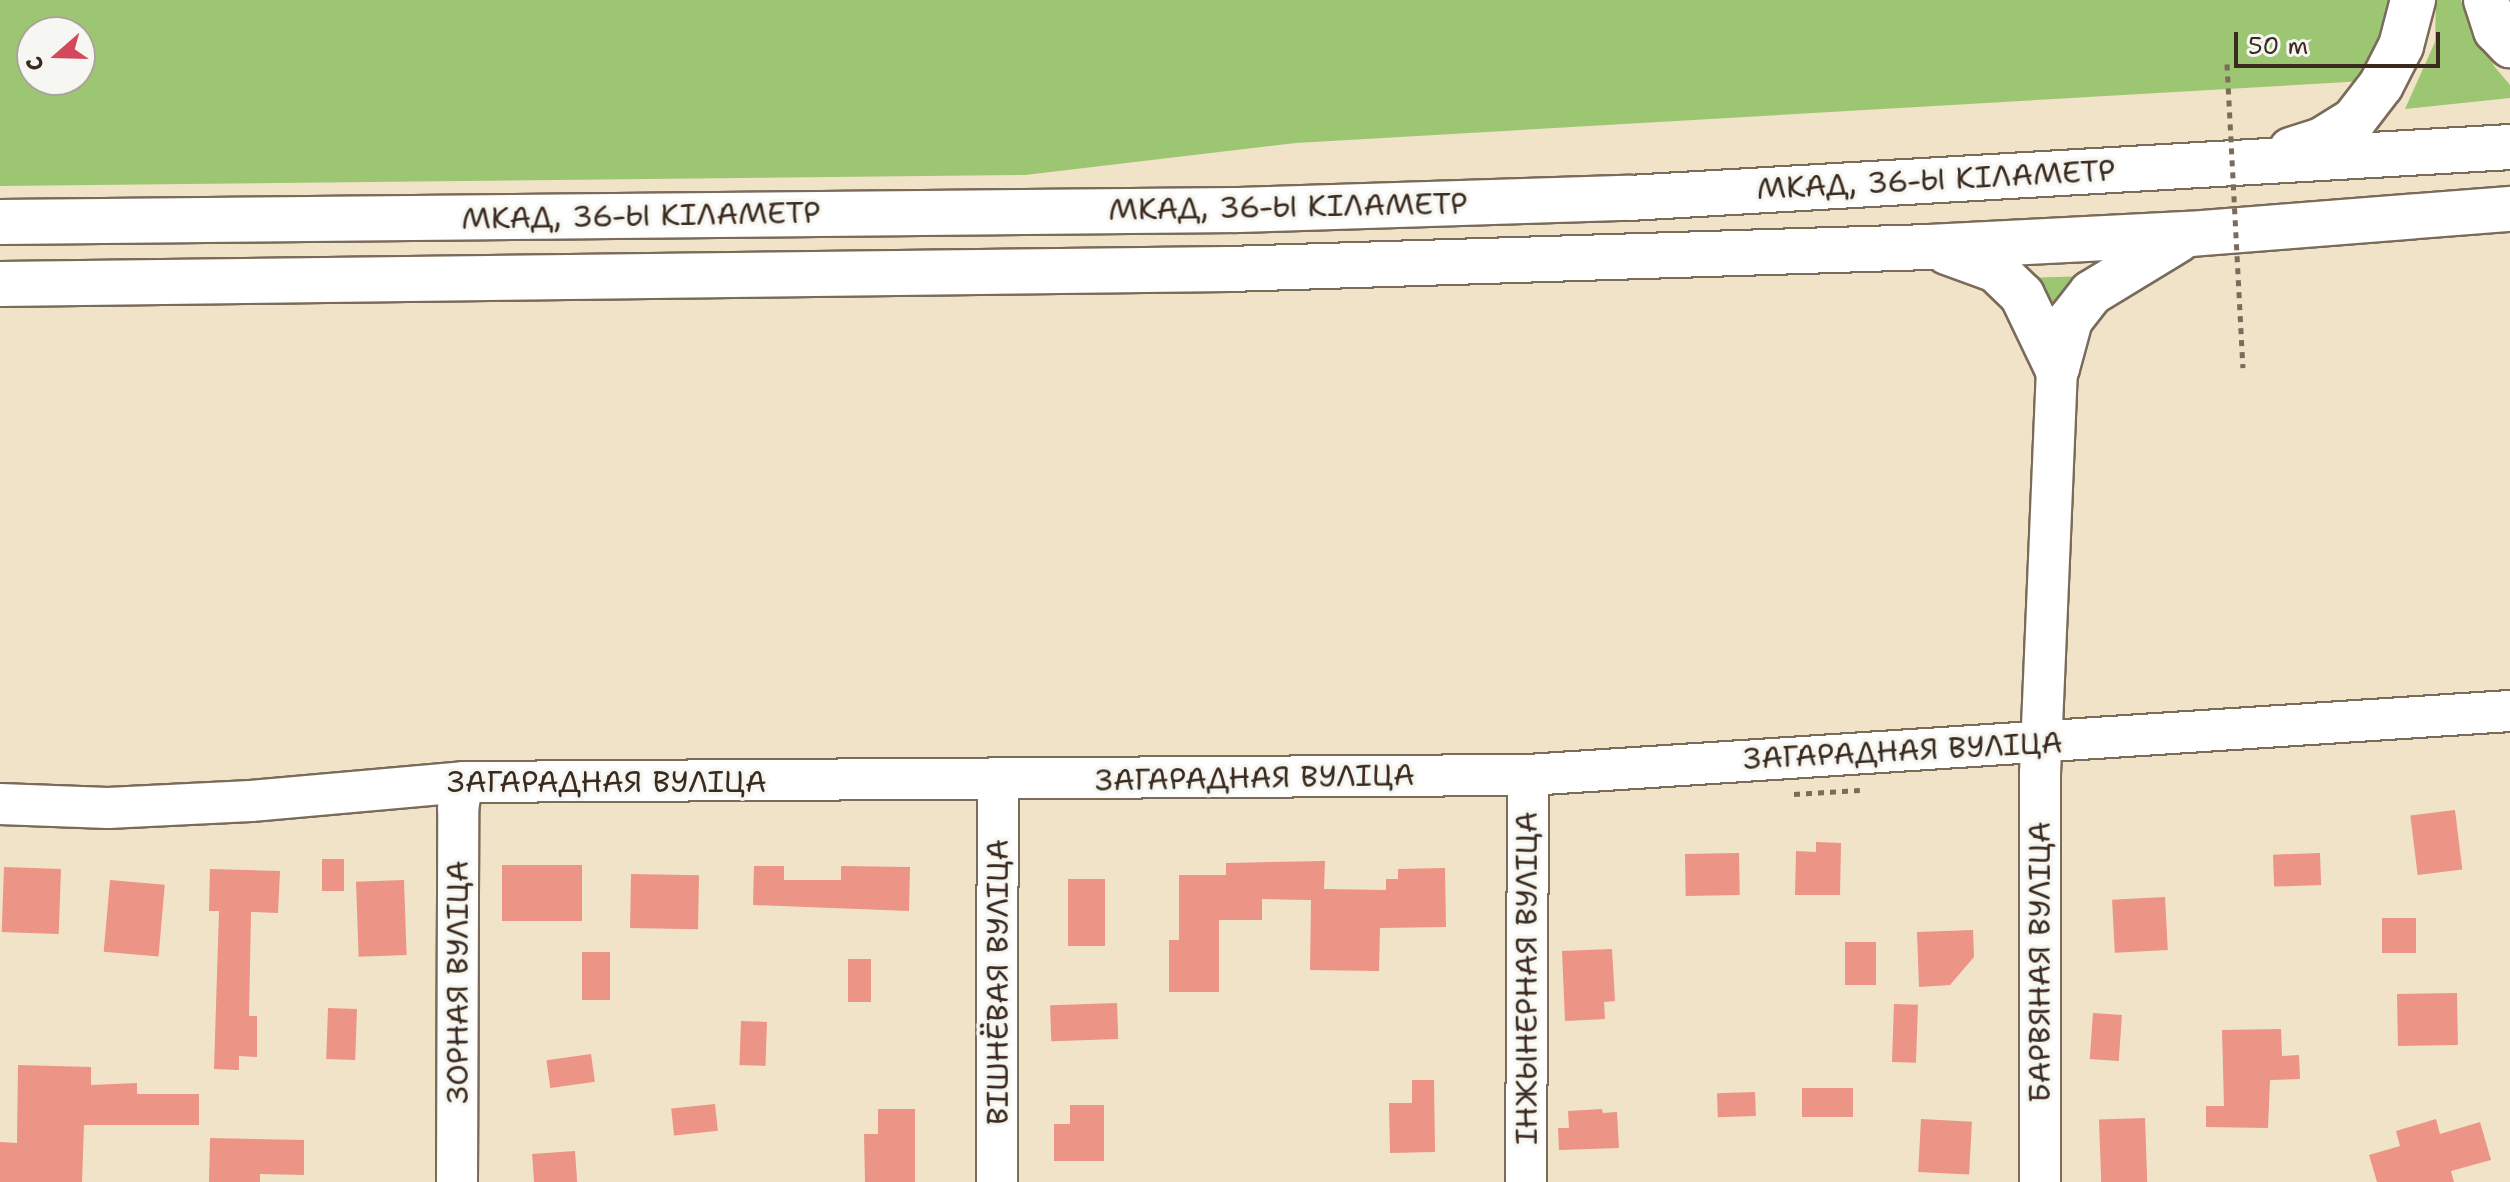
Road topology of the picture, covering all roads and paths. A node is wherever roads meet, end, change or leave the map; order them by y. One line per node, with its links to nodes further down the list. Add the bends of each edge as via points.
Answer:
1 (2413, 0): 6 (highway, via 2388,72 2354,120 2322,140)
2 (2486, 0): 3 (highway, via 2496,30)
3 (2510, 45)
4 (2227, 64): 13 (path, bridge)
5 (2510, 147): 6 (highway, МКАД, 36-Ы КІЛАМЕТР)
6 (2256, 162): 8 (highway, МКАД, 36-Ы КІЛАМЕТР, via 1629,198 1268,209)
7 (2510, 209): 9 (highway, МКАД, 36-Ы КІЛАМЕТР)
8 (0, 222)
9 (2190, 234): 10 (highway, МКАД, 36-Ы КІЛАМЕТР); 12 (highway, via 2091,293 2070,320)
10 (1929, 247): 11 (highway, МКАД, 36-Ы КІЛАМЕТР, via 1229,269); 12 (highway, via 1996,270 2022,295)
11 (0, 284)
12 (2057, 368): 15 (street, БАРВЯНАЯ ВУЛІЦА)
13 (2243, 368)
14 (2510, 711): 15 (street, ЗАГАРАДНАЯ ВУЛІЦА)
15 (2041, 742): 16 (street, ЗАГАРАДНАЯ ВУЛІЦА); 23 (street, БАРВЯНАЯ ВУЛІЦА)
16 (1528, 775): 17 (street, ЗАГАРАДНАЯ ВУЛІЦА); 22 (street, ІНЖЫНЕРНАЯ ВУЛІЦА)
17 (998, 781): 18 (street, ЗАГАРАДНАЯ ВУЛІЦА); 21 (street, ВІШНЁВАЯ ВУЛІЦА)
18 (463, 782): 19 (street, ЗАГАРАДНАЯ ВУЛІЦА, via 108,808); 20 (street, ЗОРНАЯ ВУЛІЦА, via 458,809)
19 (0, 804)
20 (457, 1182)
21 (997, 1182)
22 (1526, 1182)
23 (2040, 1182)

